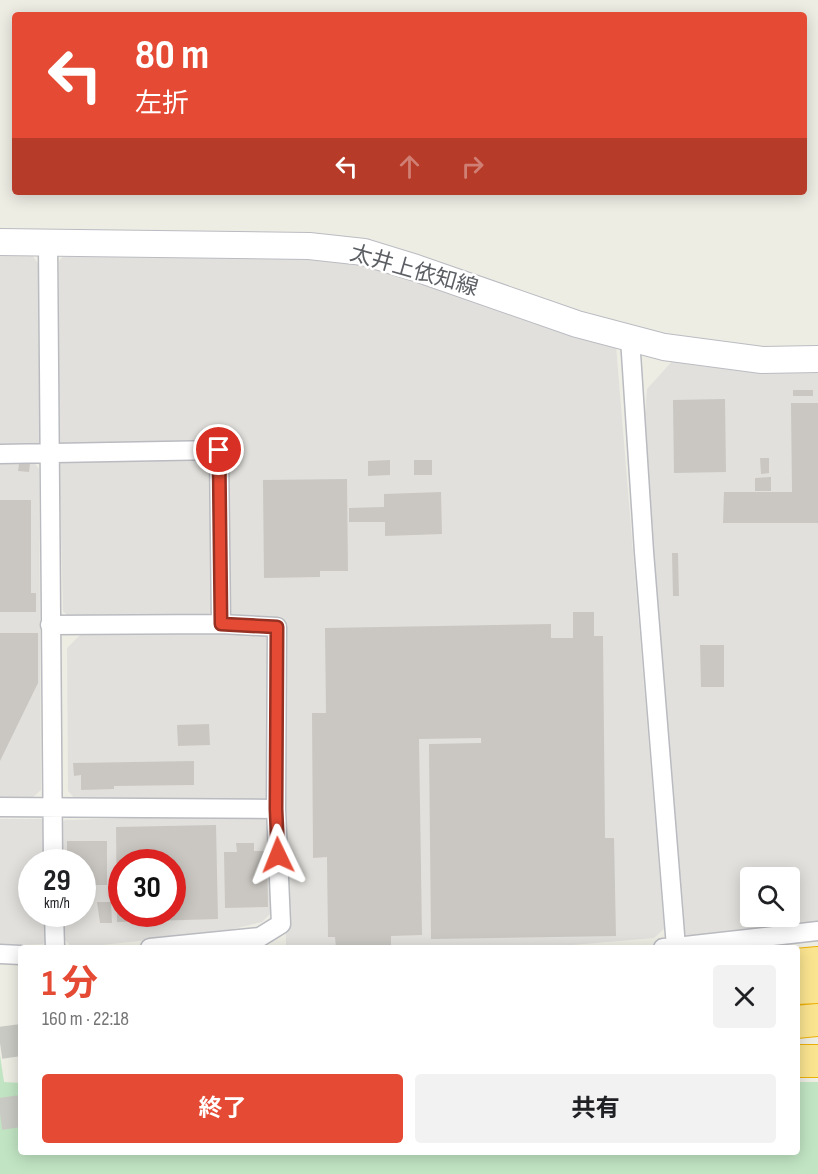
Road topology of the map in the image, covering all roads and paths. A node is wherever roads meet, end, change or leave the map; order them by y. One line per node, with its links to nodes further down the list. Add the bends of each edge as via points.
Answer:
1 (0, 242): 2 (main road, 太井上依知線)
2 (48, 243): 3 (main road, 太井上依知線, via 309,246 364,252); 5 (street)
3 (630, 338): 4 (main road, 太井上依知線, via 664,347 762,360); 18 (street)
4 (818, 359)
5 (51, 453): 6 (street); 7 (street, via 219,450); 8 (street)
6 (0, 454)
7 (221, 624): 8 (street); 11 (street, via 277,627)
8 (50, 625): 10 (street)
9 (0, 807): 10 (street)
10 (52, 807): 11 (street); 12 (street)
11 (276, 809): 15 (street, via 281,924)
12 (54, 849)
13 (54, 927): 16 (street)
14 (818, 932): 19 (street)
15 (264, 943): 17 (street)
16 (55, 945)
17 (218, 945)
18 (670, 945)
19 (690, 945)
20 (0, 954): 21 (street)
21 (18, 955)
22 (818, 963): 23 (highway)
23 (800, 965)
24 (818, 987): 25 (highway)
25 (800, 988)
26 (818, 1020): 27 (highway)
27 (800, 1022)
28 (800, 1061): 29 (highway)
29 (818, 1061)

